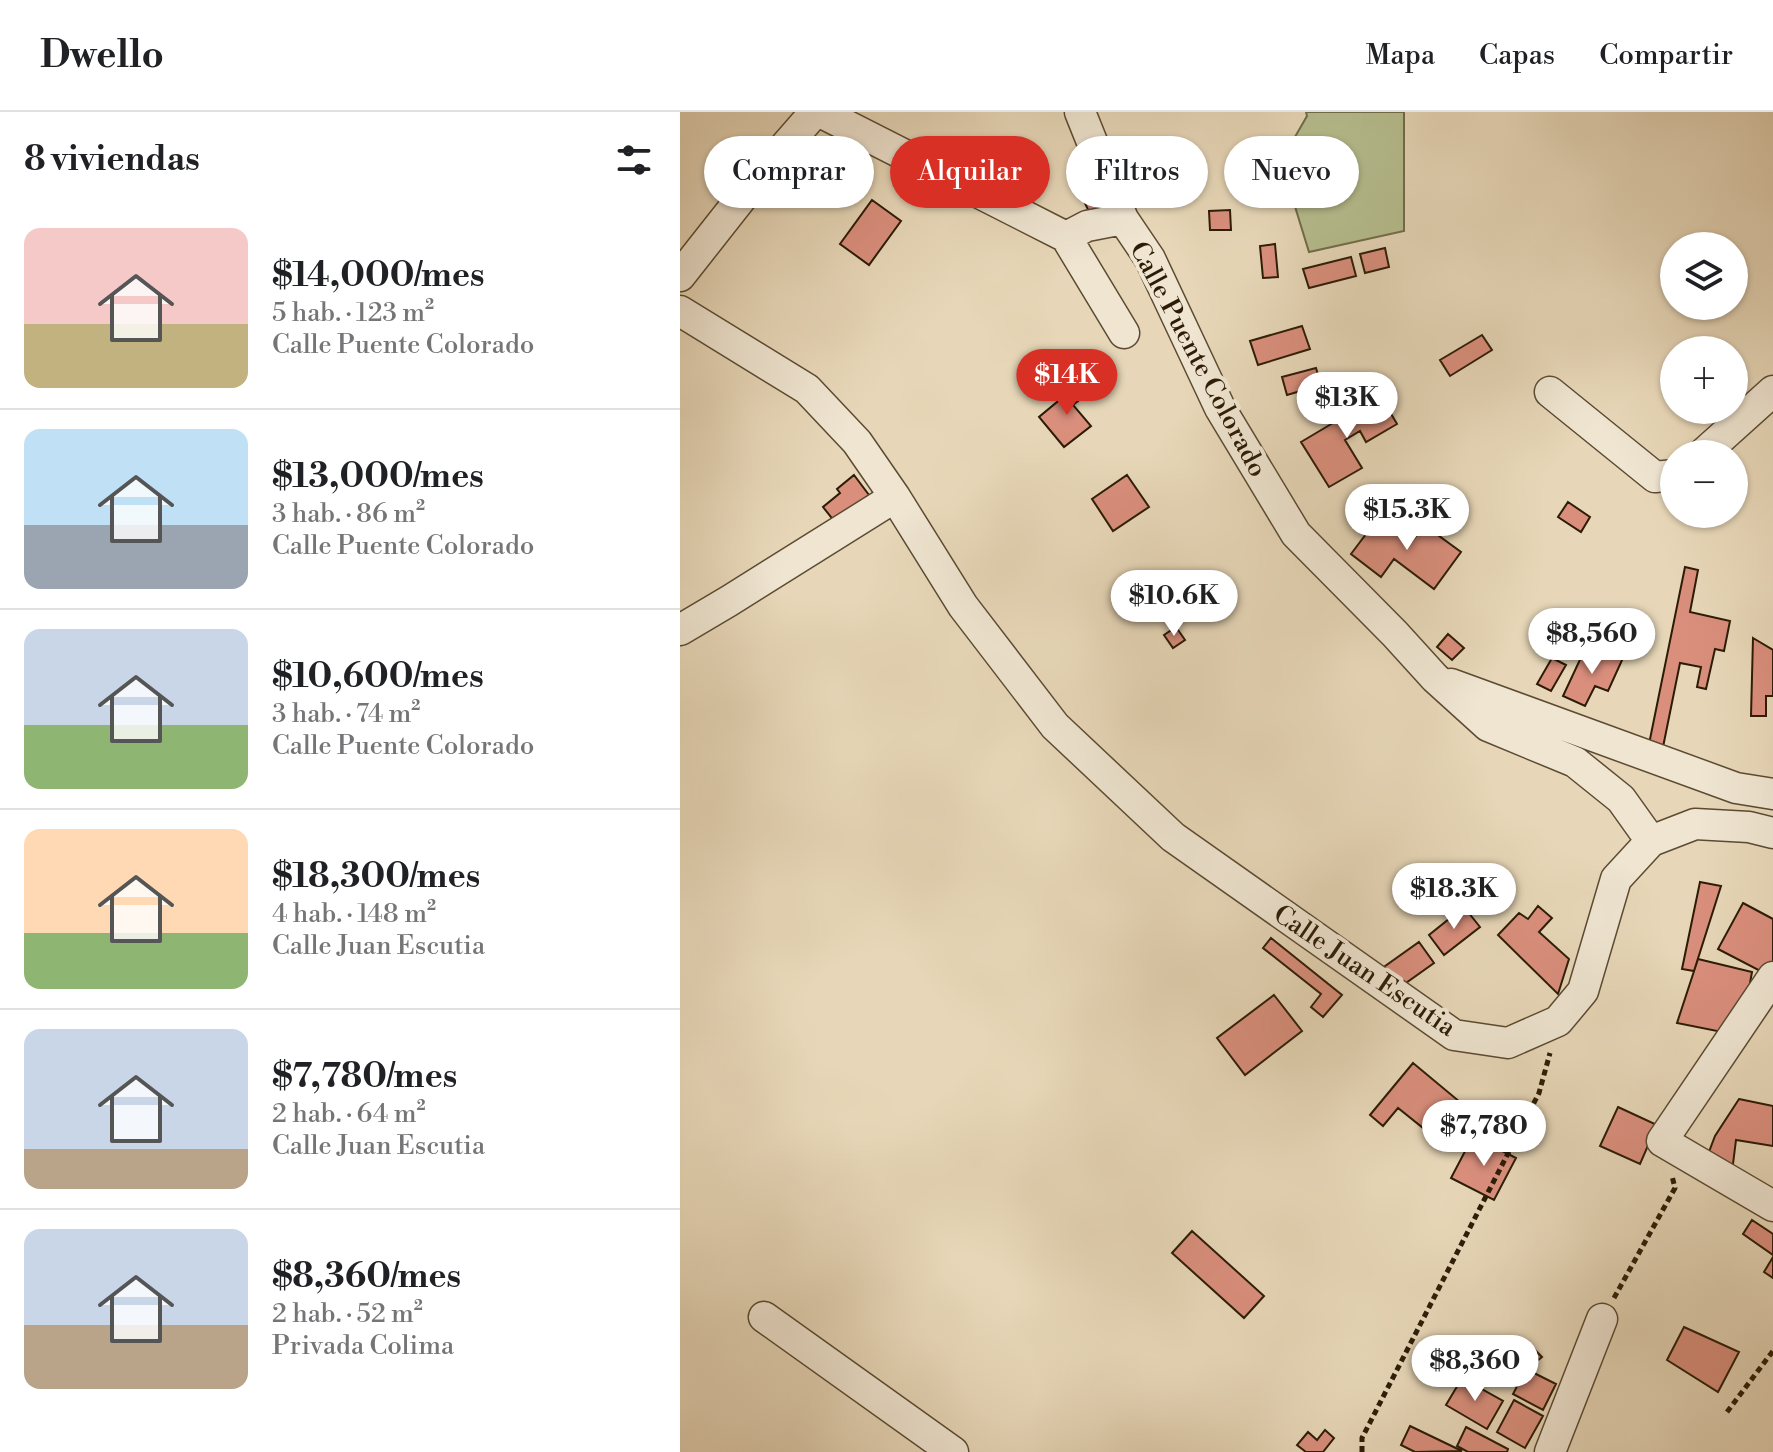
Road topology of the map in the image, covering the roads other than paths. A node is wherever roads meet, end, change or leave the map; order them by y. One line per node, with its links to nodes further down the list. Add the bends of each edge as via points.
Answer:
1 (817, 112): 4 (street); 5 (street)
2 (1080, 112): 3 (street, Calle Puente Colorado)
3 (1123, 219): 4 (street, via 1087,226); 14 (street, Calle Puente Colorado, via 1150,259 1220,408 1296,534)
4 (1066, 237): 7 (street)
5 (680, 276)
6 (680, 311): 12 (street, Calle Juan Escutia, via 807,389 857,442)
7 (1124, 333)
8 (1773, 391): 10 (street)
9 (1550, 392): 11 (street)
10 (1719, 440)
11 (1660, 476)
12 (895, 497): 13 (street); 17 (street, Calle Juan Escutia, via 963,606 1055,726 1173,837 1454,1035 1508,1043 1558,1021 1583,991 1616,879)
13 (680, 630)
14 (1435, 678): 15 (street, via 1736,788); 17 (street, Calle Puente Colorado, via 1488,726 1575,762 1621,799)
15 (1773, 794)
16 (1773, 833): 17 (street, via 1695,824)
17 (1651, 841)
18 (1773, 977): 19 (street, via 1662,1141)
19 (1773, 1206)
20 (764, 1317): 23 (street)
21 (1602, 1319): 22 (street)
22 (1551, 1451)
23 (953, 1452)

